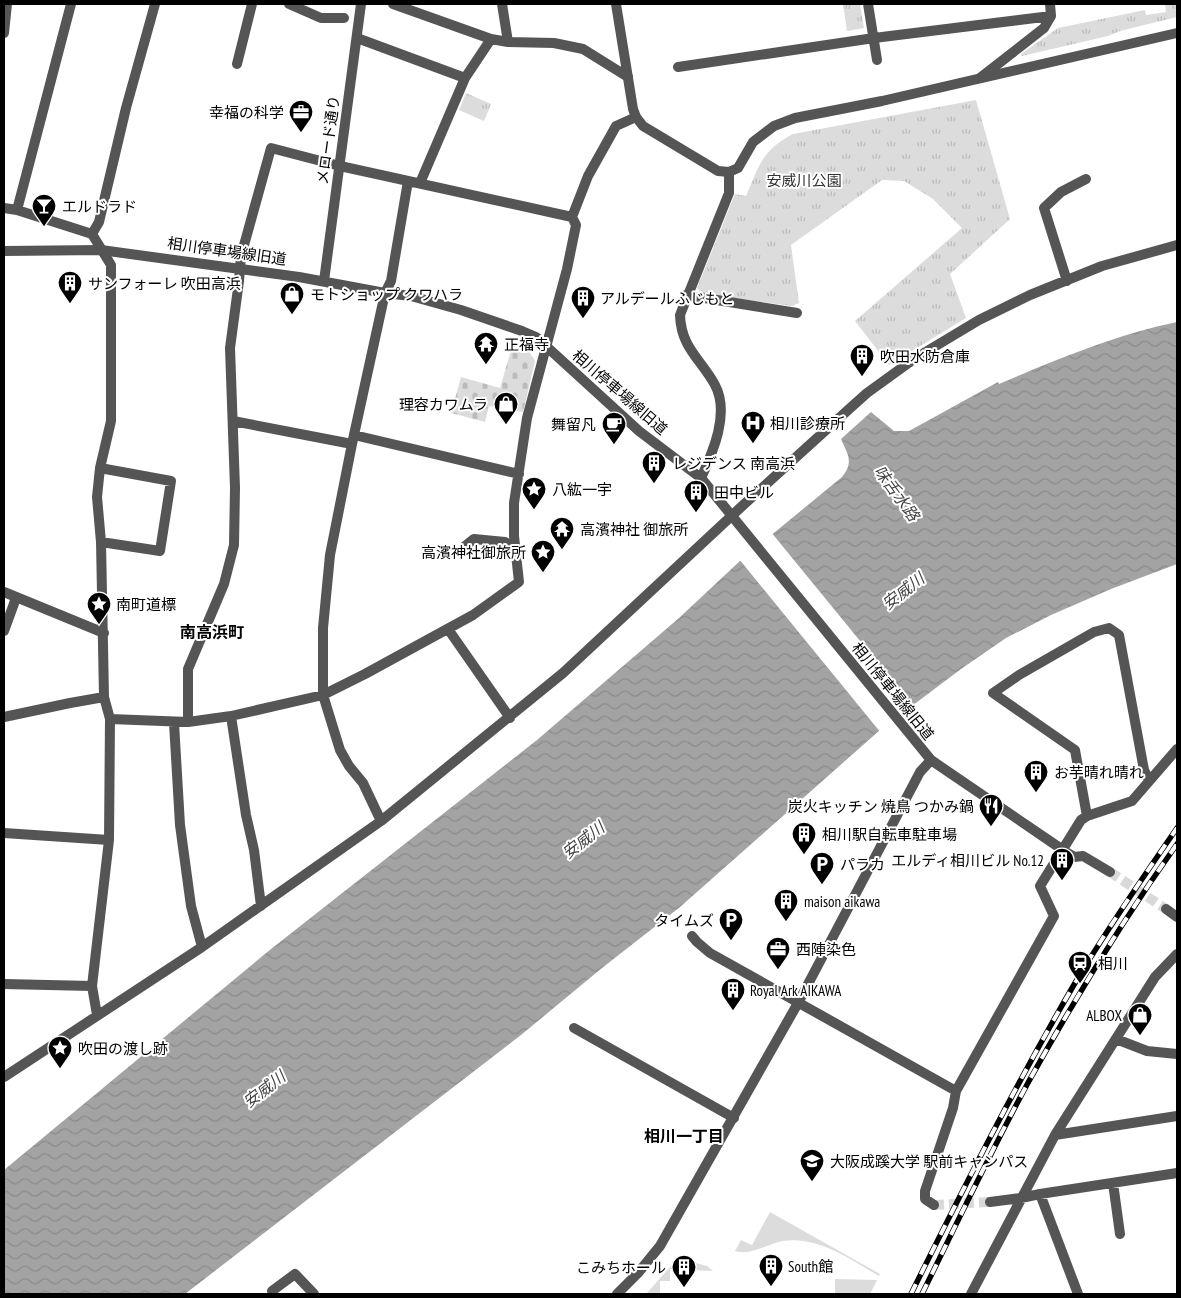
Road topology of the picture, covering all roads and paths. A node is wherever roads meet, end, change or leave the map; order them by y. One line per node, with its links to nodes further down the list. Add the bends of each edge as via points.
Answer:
1 (7, 4): 14 (street)
2 (71, 4): 33 (street)
3 (155, 4): 35 (street, via 99,222)
4 (252, 4): 21 (street)
5 (289, 4): 13 (street, via 321,18)
6 (361, 4): 16 (street, メロード通り)
7 (393, 4): 18 (street)
8 (502, 4): 19 (street)
9 (616, 4): 23 (street)
10 (868, 4): 17 (street)
11 (1050, 4): 12 (street)
12 (1051, 16): 17 (street); 25 (street, via 1044,28)
13 (344, 18)
14 (4, 32)
15 (1177, 33): 25 (street)
16 (357, 38): 24 (street); 27 (street, メロード通り)
17 (874, 38): 20 (street); 22 (street)
18 (490, 39): 19 (street); 24 (street)
19 (508, 42): 23 (street, via 583,49)
20 (877, 60)
21 (237, 64)
22 (678, 67)
23 (628, 77): 26 (street)
24 (466, 78): 31 (street)
25 (980, 78): 28 (street, via 796,118 774,126 753,142 738,168)
26 (636, 118): 28 (street, via 643,126 710,166); 34 (street, via 616,126 588,176)
27 (340, 166): 30 (street); 39 (street, via 271,148); 41 (street, メロード通り)
28 (729, 172): 43 (street, via 729,193)
29 (1086, 179): 40 (street, via 1061,192 1044,208)
30 (408, 181): 31 (street); 42 (street, via 390,282)
31 (420, 183): 34 (street)
32 (4, 208): 33 (street)
33 (17, 210): 35 (street)
34 (572, 217): 45 (street, via 576,226)
35 (92, 234): 37 (street)
36 (1177, 245): 40 (street, via 1102,266)
37 (102, 250): 38 (street, 相川停車場線旧道); 39 (street, 相川停車場線旧道); 48 (street, via 111,264 111,421)
38 (4, 251)
39 (239, 268): 41 (street, 相川停車場線旧道); 46 (street, via 230,348)
40 (1066, 280): 51 (street, via 979,320 914,359 867,393)
41 (324, 281): 42 (street, 相川停車場線旧道)
42 (385, 293): 45 (street, 相川停車場線旧道, via 411,296 461,310 522,331); 47 (street)
43 (686, 295): 44 (street); 50 (street, via 680,314 680,329 720,398 718,436)
44 (797, 313)
45 (546, 346): 49 (street, via 527,418); 50 (street, 相川停車場線旧道, via 639,431)
46 (233, 420): 47 (street); 67 (street, via 234,545 224,584 188,669)
47 (353, 439): 49 (street); 60 (street, via 330,555 322,628)
48 (100, 468): 52 (street, via 97,497); 52 (street, via 171,481 160,551)
49 (519, 474): 54 (street, via 514,503)
50 (701, 478): 51 (street, 相川停車場線旧道)
51 (734, 519): 64 (street); 69 (street, 相川停車場線旧道)
52 (101, 542): 59 (street)
53 (464, 547): 54 (street, via 474,539 505,542)
54 (516, 549): 57 (street, via 520,582)
55 (4, 592): 56 (street)
56 (16, 598): 58 (street); 59 (street)
57 (448, 629): 60 (street); 64 (street)
58 (4, 631)
59 (104, 633): 61 (street)
60 (323, 695): 62 (street); 72 (street, via 340,750 363,783)
61 (104, 697): 63 (street); 65 (street)
62 (231, 716): 67 (street); 77 (street)
63 (4, 717)
64 (510, 718): 72 (street)
65 (110, 719): 66 (street); 74 (street)
66 (174, 722): 67 (street); 81 (street, via 180,825 191,906)
67 (188, 722)
68 (1177, 749): 70 (street)
69 (931, 760): 75 (street, 相川停車場線旧道); 85 (street, via 920,772)
70 (1149, 780): 71 (street, via 1132,800); 71 (street, via 1144,770 1119,634 1110,628 1094,632 993,693 1075,750)
71 (1087, 816): 75 (street, via 1081,820)
72 (381, 821): 77 (street)
73 (4, 833): 74 (street)
74 (109, 840): 84 (street)
75 (1063, 850): 76 (street, 相川停車場線旧道, via 1074,857 1083,856); 91 (street, via 1040,886 1054,916)
76 (1110, 872)
77 (261, 906): 81 (street)
78 (1166, 909): 79 (street)
79 (1177, 917)
80 (692, 936): 85 (street, via 710,953)
81 (202, 947): 86 (street)
82 (1177, 954): 88 (street, via 1155,977)
83 (4, 984): 84 (street)
84 (92, 986): 86 (street)
85 (798, 1003): 91 (street); 93 (street)
86 (97, 1015): 90 (street)
87 (574, 1028): 93 (street)
88 (1116, 1039): 89 (street, via 1147,1051); 94 (street)
89 (1177, 1054)
90 (4, 1077)
91 (956, 1091): 100 (street, via 925,1191 925,1199)
92 (1177, 1116): 94 (street)
93 (734, 1118): 104 (street, via 660,1246)
94 (1055, 1135): 98 (street)
95 (1177, 1173): 96 (street)
96 (1113, 1183): 97 (street); 101 (street)
97 (1040, 1194): 98 (street); 106 (street)
98 (1021, 1198): 99 (street); 105 (street)
99 (990, 1202)
100 (934, 1205)
101 (1120, 1234)
102 (272, 1291): 103 (street, via 295,1274)
103 (314, 1294)
104 (617, 1294)
105 (971, 1294)
106 (1078, 1294)

